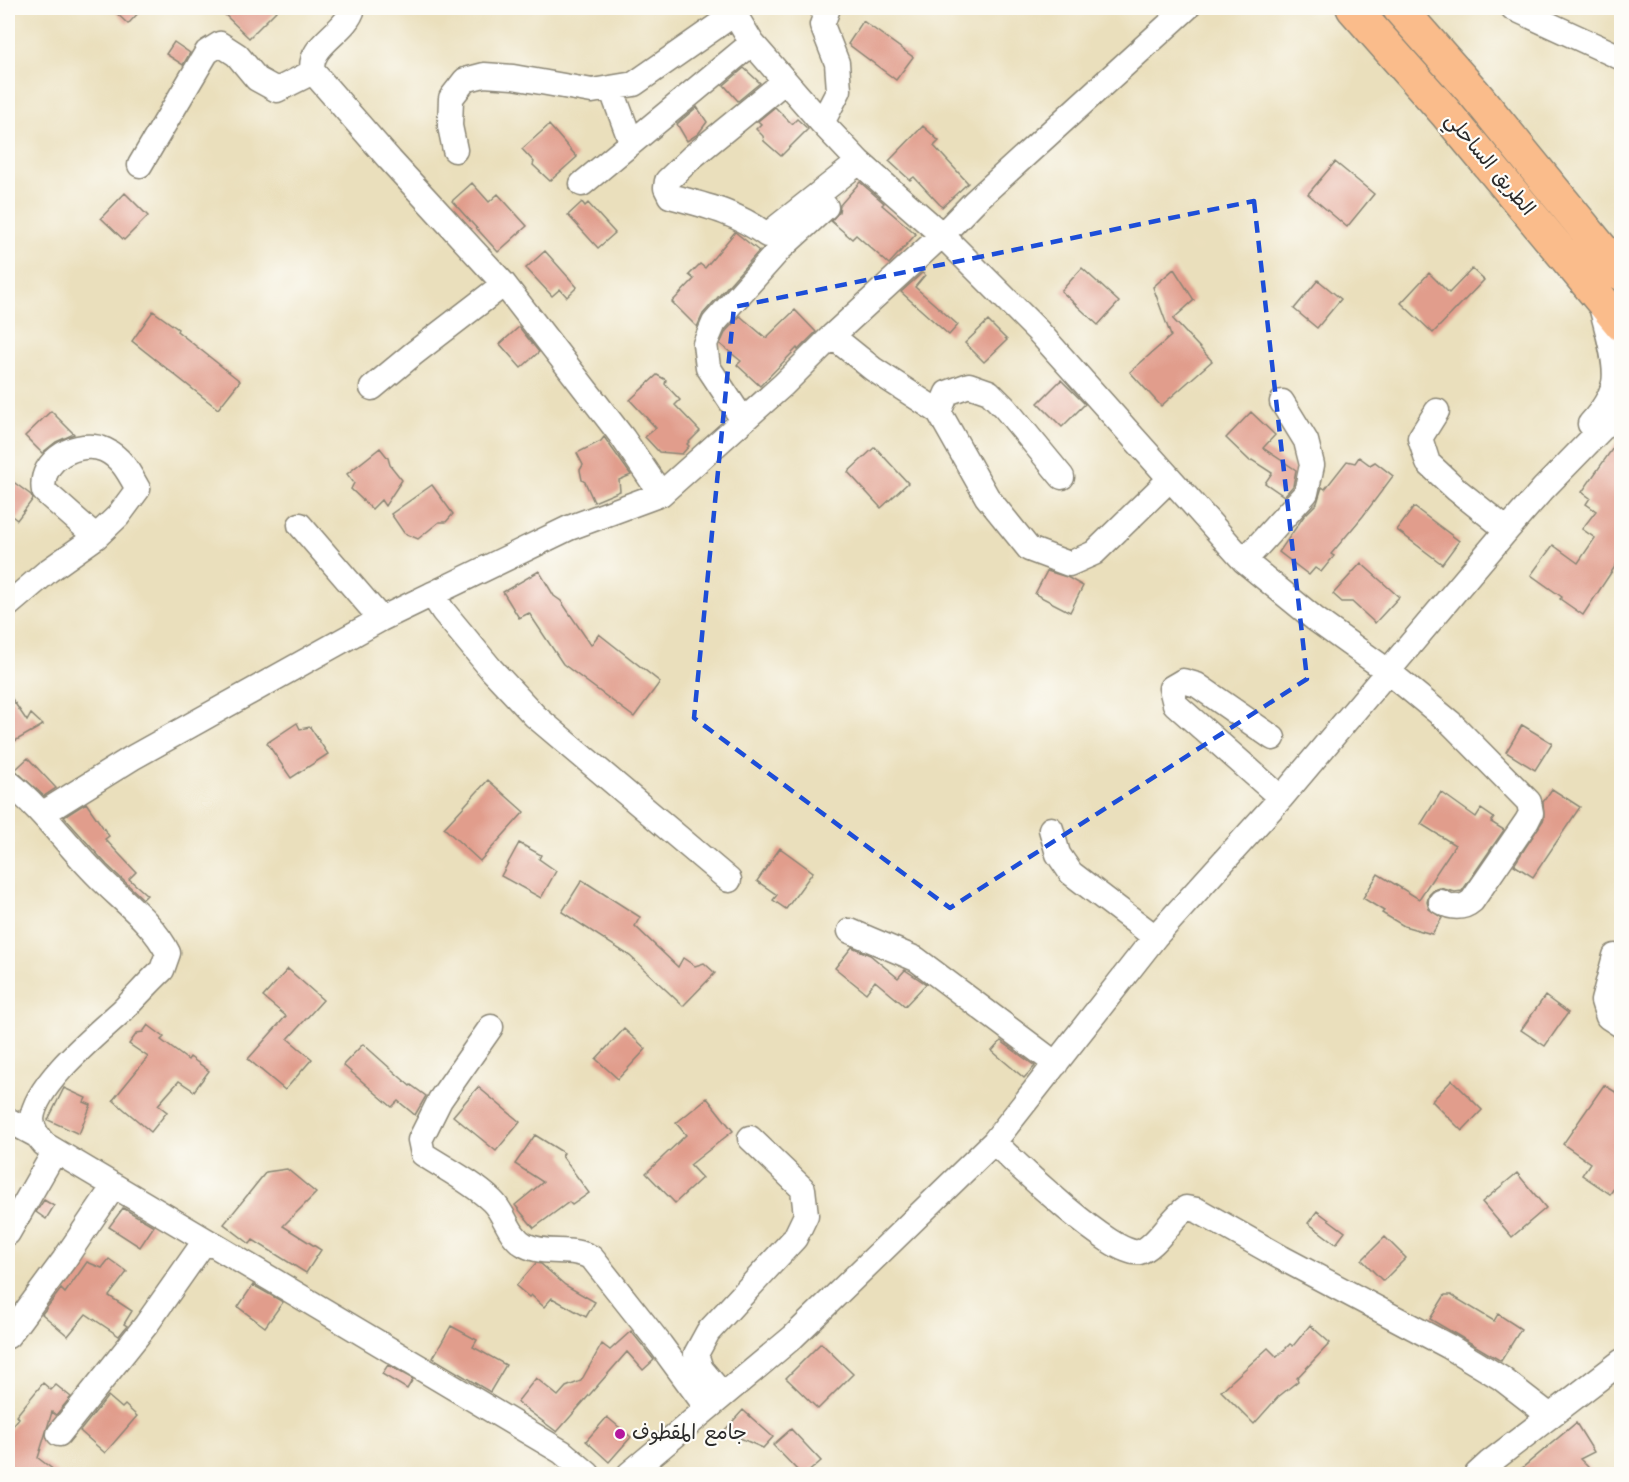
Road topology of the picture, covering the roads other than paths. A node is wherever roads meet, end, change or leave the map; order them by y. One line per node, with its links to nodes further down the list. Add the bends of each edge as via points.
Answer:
1 (353, 8): 11 (street, via 348,20 313,57)
2 (828, 8): 14 (street, via 822,26 837,63 839,90)
3 (1187, 8): 21 (street)
4 (1353, 8): 24 (highway, الطريق الساحلي)
5 (1513, 8): 8 (street)
6 (1402, 10): 22 (highway, الطريق الساحلي)
7 (733, 11): 9 (street); 13 (street, via 634,84)
8 (1543, 14): 10 (street)
9 (752, 43): 12 (street); 15 (street)
10 (1622, 58)
11 (313, 72): 18 (street, via 277,90 257,79 237,55 220,44 207,52); 23 (street)
12 (785, 81): 14 (street); 17 (street, via 667,181 670,196 733,214 767,235)
13 (611, 88): 15 (street); 16 (street, via 592,91 484,75 465,80 451,98 450,126)
14 (822, 123): 17 (street)
15 (631, 142): 19 (street)
16 (455, 150)
17 (859, 162): 21 (street)
18 (140, 165)
19 (582, 184)
20 (830, 204): 32 (street, via 780,249 714,323 705,344 708,367)
21 (942, 235): 26 (street); 34 (street, via 1038,331)
22 (1622, 274)
23 (504, 284): 27 (street); 36 (street, via 623,438)
24 (1599, 298): 25 (highway, الطريق الساحلي); 35 (street, via 1615,370 1614,383 1594,420)
25 (1622, 325)
26 (832, 336): 31 (street); 32 (street)
27 (372, 388)
28 (1282, 402): 40 (street, via 1306,441 1312,465 1306,493)
29 (1622, 408): 35 (street)
30 (1437, 411): 38 (street, via 1420,438 1428,463)
31 (939, 412): 33 (street, via 947,393 969,385 989,392); 34 (street, via 987,497 1029,549 1069,564 1094,553)
32 (743, 420): 36 (street)
33 (1062, 477)
34 (1170, 479): 40 (street)
35 (1543, 489): 38 (street)
36 (661, 494): 41 (street, via 569,528)
37 (300, 525): 43 (street)
38 (1507, 530): 44 (street)
39 (96, 537): 42 (street)
40 (1244, 561): 44 (street)
41 (432, 594): 43 (street); 50 (street, via 491,669 535,716)
42 (8, 605)
43 (381, 619): 48 (street, via 132,758)
44 (1389, 672): 47 (street); 51 (street, via 1451,723 1529,802 1531,813 1527,821 1472,901 1452,908)
45 (1273, 738): 47 (street, via 1197,685 1183,681 1171,688 1175,704)
46 (8, 782): 48 (street)
47 (1281, 798): 53 (street)
48 (42, 814): 59 (street, via 96,875 154,931 168,953 162,970 63,1067 41,1094 32,1117)
49 (1051, 829): 53 (street, via 1058,854 1071,873)
50 (729, 880)
51 (1441, 902)
52 (850, 930): 57 (street, via 916,959)
53 (1155, 937): 57 (street)
54 (1616, 956): 55 (street, via 1603,1001 1608,1017)
55 (1622, 1026)
56 (491, 1027): 68 (street, via 440,1100 420,1140 423,1154 494,1203 522,1244 554,1252 579,1252 592,1258 660,1344)
57 (1056, 1064): 61 (street)
58 (8, 1120): 59 (street)
59 (36, 1135): 62 (street)
60 (750, 1138): 68 (street, via 803,1189 806,1215 795,1238 708,1332 696,1354)
61 (994, 1142): 68 (street, via 793,1337); 69 (street, via 1076,1216 1118,1247 1139,1252 1149,1247 1186,1208 1197,1210 1448,1346 1501,1378)
62 (55, 1150): 63 (street); 64 (street)
63 (114, 1186): 65 (street); 66 (street)
64 (8, 1233)
65 (205, 1241): 70 (street, via 146,1324); 71 (street, via 562,1452)
66 (8, 1336)
67 (1622, 1361): 69 (street)
68 (715, 1402): 72 (street)
69 (1550, 1416): 73 (street)
70 (59, 1434)
71 (588, 1474)
72 (628, 1474)
73 (1477, 1474)

